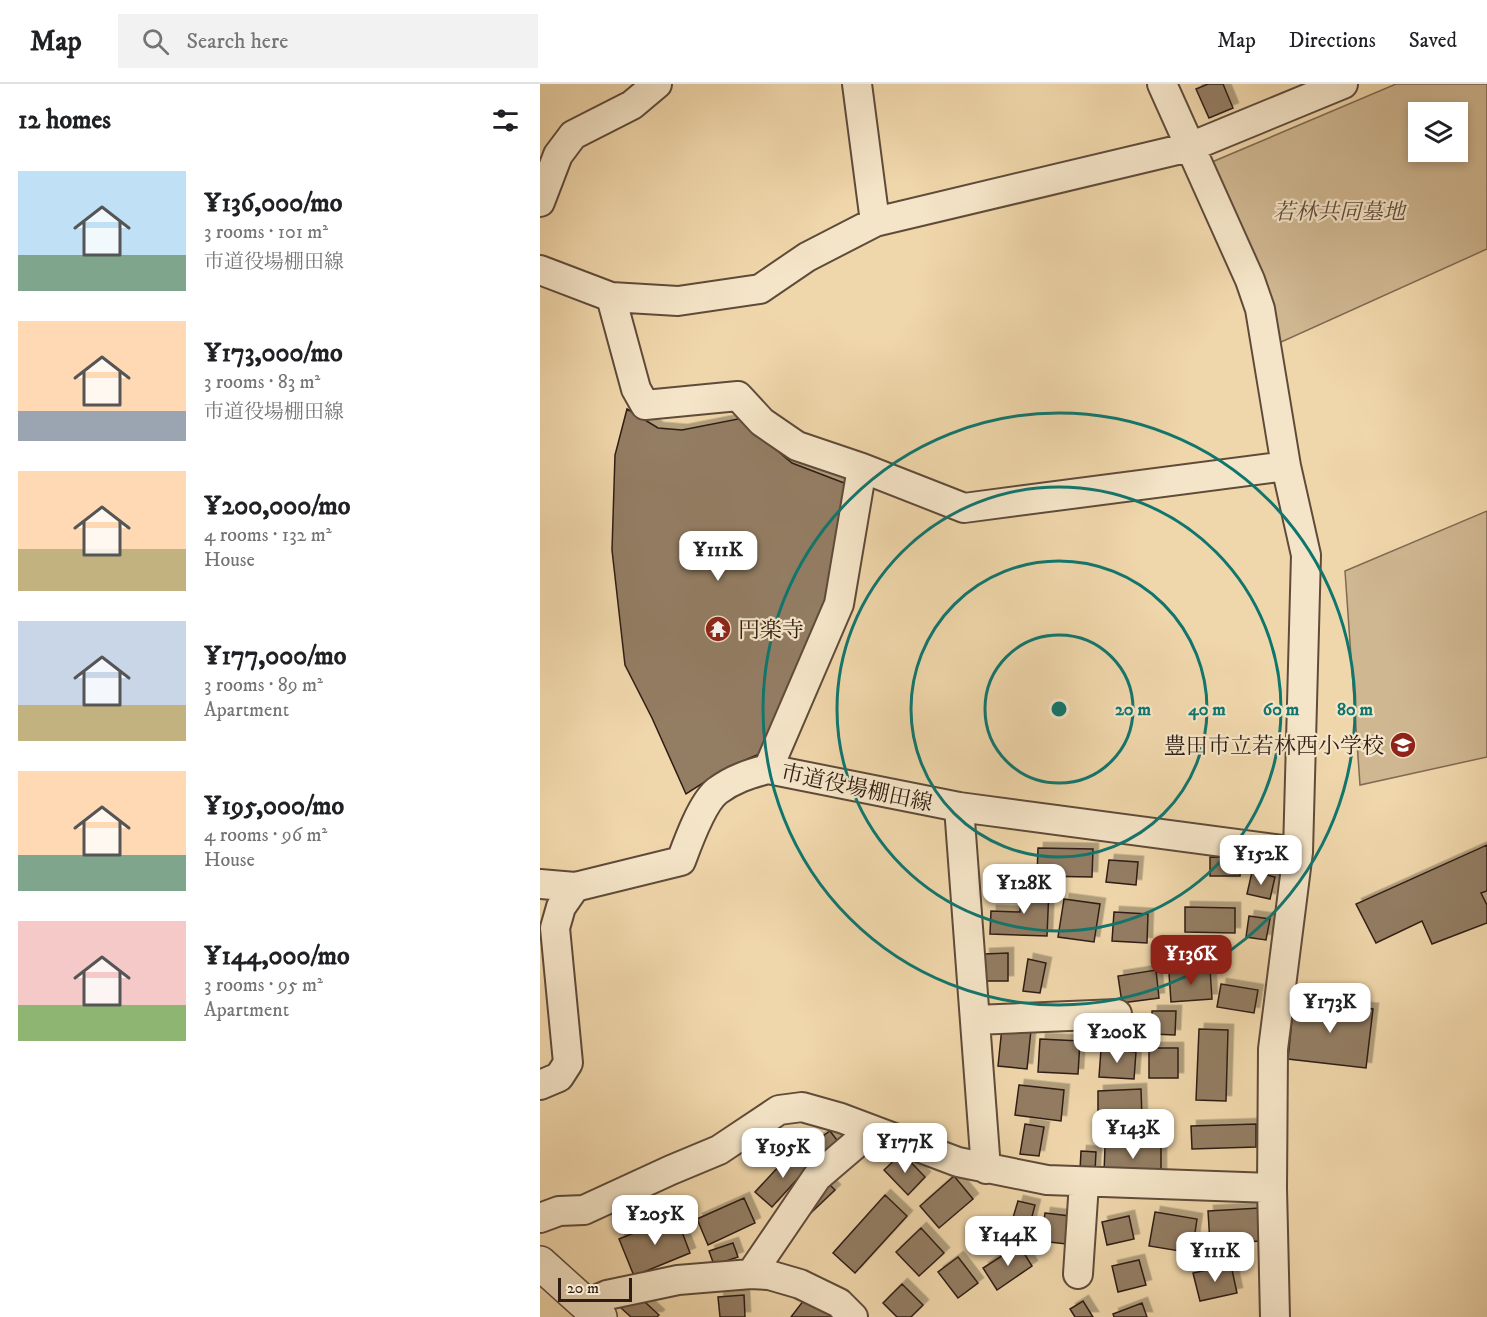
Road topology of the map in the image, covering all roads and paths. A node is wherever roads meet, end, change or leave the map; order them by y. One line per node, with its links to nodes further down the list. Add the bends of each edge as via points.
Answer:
1 (657, 84): 6 (street, via 632,105 573,135 558,155)
2 (857, 84): 7 (street)
3 (1162, 84): 5 (street)
4 (1343, 84): 5 (street)
5 (1190, 147): 7 (street); 10 (street, via 1260,309)
6 (540, 202)
7 (875, 222): 9 (street, via 807,257 760,289 678,301)
8 (540, 270): 9 (street)
9 (611, 297): 11 (street, via 636,389 645,405 738,396 762,422 797,446)
10 (1286, 466): 11 (street, via 964,508); 14 (street, via 1306,555)
11 (862, 468): 12 (street, via 839,604)
12 (768, 769): 13 (street, 市道役場棚田線); 16 (street, 市道役場棚田線, via 743,775 715,792 699,816 681,861)
13 (959, 807): 14 (street, 市道役場棚田線); 18 (street)
14 (1298, 852): 23 (street, via 1273,1049)
15 (540, 884): 16 (street, 市道役場棚田線)
16 (575, 887): 19 (street, via 561,907 555,928 568,1063 559,1077)
17 (1117, 1014): 18 (street)
18 (975, 1020): 21 (street)
19 (540, 1085)
20 (872, 1130): 21 (street); 24 (street, via 802,1107 779,1110 719,1150 584,1210 559,1211); 26 (street, via 817,1178)
21 (986, 1169): 22 (street)
22 (1084, 1183): 23 (street); 27 (street)
23 (1272, 1188): 30 (street)
24 (540, 1218)
25 (540, 1263): 28 (street)
26 (751, 1274): 28 (street, via 678,1280 607,1295); 29 (street, via 800,1284 839,1303)
27 (1078, 1274)
28 (593, 1310)
29 (853, 1317)
30 (1275, 1317)

